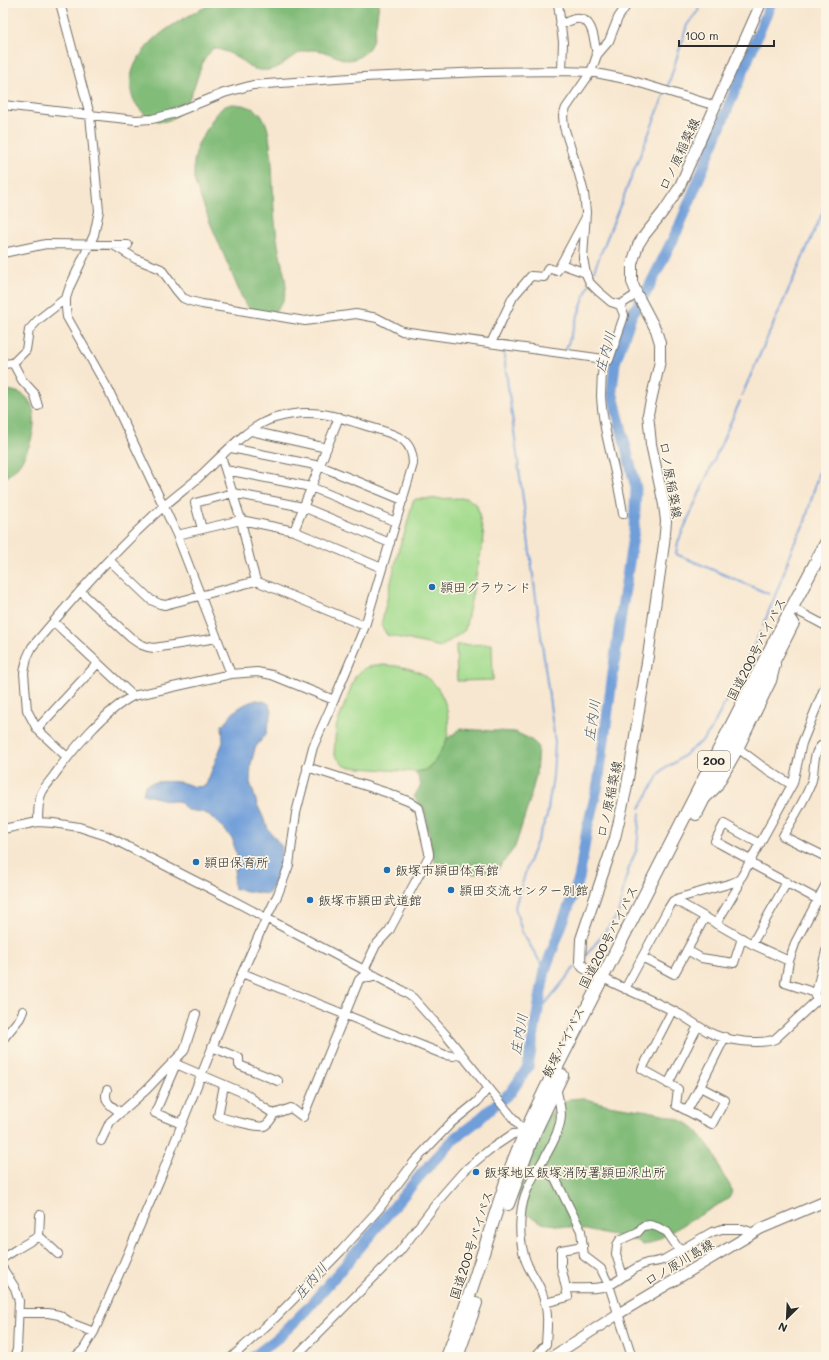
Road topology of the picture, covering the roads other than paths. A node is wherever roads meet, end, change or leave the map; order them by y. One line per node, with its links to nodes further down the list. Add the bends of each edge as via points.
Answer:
1 (60, 3): 11 (street)
2 (558, 3): 5 (street)
3 (628, 3): 6 (street, via 618,18 609,41)
4 (761, 3): 10 (main road, 口ノ原稲築線)
5 (560, 25): 6 (street, via 575,19 589,24 593,31); 7 (street)
6 (597, 55): 8 (street)
7 (562, 70): 8 (street); 11 (street, via 372,76 253,85 152,119)
8 (591, 72): 10 (street, via 636,82); 12 (street, via 563,116 564,127 580,174)
9 (3, 105): 11 (street)
10 (716, 106): 19 (main road, 口ノ原稲築線, via 679,188 643,237 634,254 631,274)
11 (90, 116): 13 (street, via 99,211)
12 (586, 218): 17 (street); 18 (street, via 583,258)
13 (90, 245): 15 (street); 16 (street, via 46,244); 20 (street)
14 (128, 245): 15 (street)
15 (115, 246): 22 (street, via 136,259 161,269 183,298 190,301 305,321 356,314 377,318 402,331)
16 (3, 253)
17 (561, 264): 18 (street); 22 (street, via 557,270 548,268 544,278 531,276 525,282 513,297)
18 (586, 273): 21 (street, via 598,291 611,302)
19 (638, 294): 21 (street); 92 (main road, 口ノ原稲築線, via 660,343 661,354 648,414 651,444 666,521 626,791 615,838 581,939 580,962 583,967)
20 (66, 298): 24 (street, via 29,330 26,350); 37 (street, via 67,317 108,389)
21 (620, 305): 23 (street, via 623,319 609,360)
22 (491, 343): 23 (street)
23 (604, 359): 39 (street, via 601,396 604,424 621,494)
24 (13, 363): 25 (street); 26 (street, via 22,380 34,393)
25 (3, 364)
26 (38, 406)
27 (339, 417): 28 (street, via 324,413 293,414 274,418); 30 (street); 36 (street, via 399,436 407,443 413,454 413,464)
28 (251, 431): 29 (street); 30 (street)
29 (231, 448): 31 (street); 32 (street)
30 (327, 448): 32 (street)
31 (221, 456): 33 (street); 37 (street)
32 (320, 466): 34 (street); 36 (street)
33 (226, 470): 34 (street); 35 (street)
34 (311, 487): 38 (street); 41 (street)
35 (233, 493): 38 (street); 40 (street); 42 (street, via 195,502)
36 (403, 500): 41 (street)
37 (164, 507): 44 (street); 47 (street)
38 (303, 507): 43 (street); 45 (street)
39 (623, 514)
40 (241, 520): 42 (street); 43 (street); 50 (street)
41 (396, 522): 45 (street)
42 (202, 529): 44 (street)
43 (294, 531): 49 (street)
44 (177, 535): 52 (street)
45 (390, 543): 49 (street)
46 (826, 544): 53 (highway, 国道200号バイパス / 200)
47 (109, 560): 51 (street); 52 (street, via 156,603 165,604)
48 (826, 561): 53 (highway, 飯塚バイパス / 200)
49 (382, 568): 55 (street)
50 (256, 581): 52 (street); 55 (street)
51 (80, 591): 54 (street); 57 (street, via 131,638 145,647 154,648)
52 (200, 595): 57 (street)
53 (796, 610): 56 (street); 64 (highway, 飯塚バイパス / 200); 92 (highway, 国道200号バイパス / 200)
54 (54, 622): 58 (street); 63 (street, via 32,648 24,673 27,710)
55 (364, 626): 62 (street)
56 (826, 626)
57 (217, 638): 59 (street)
58 (98, 663): 61 (street); 63 (street)
59 (231, 674): 61 (street); 62 (street, via 257,672 272,675)
60 (826, 684): 68 (street, via 802,743)
61 (133, 696): 66 (street, via 112,710)
62 (334, 700): 67 (street, via 313,747)
63 (37, 729): 66 (street)
64 (735, 746): 68 (street); 92 (highway, 飯塚バイパス / 200)
65 (826, 746): 72 (street, via 822,745 817,751 812,780 783,836)
66 (67, 757): 69 (street, via 42,793)
67 (308, 767): 81 (street, via 296,813 289,865); 89 (street, via 388,793 420,808 429,856 389,931 376,945)
68 (792, 785): 71 (street)
69 (38, 822): 70 (street); 81 (street, via 79,827 107,836)
70 (3, 829)
71 (760, 844): 73 (street); 73 (street, via 724,824 715,841)
72 (826, 857)
73 (751, 862): 74 (street); 75 (street)
74 (739, 880): 78 (street); 82 (street, via 738,887)
75 (786, 882): 77 (street); 84 (street)
76 (826, 884): 77 (street)
77 (818, 899): 79 (street); 88 (street, via 796,941)
78 (675, 900): 80 (street); 87 (street)
79 (826, 904)
80 (705, 917): 82 (street); 85 (street)
81 (266, 919): 89 (street); 90 (street)
82 (716, 924): 83 (street)
83 (742, 938): 84 (street); 85 (street, via 734,963 701,958)
84 (752, 944): 88 (street)
85 (687, 950): 87 (street, via 674,974)
86 (826, 951): 94 (street)
87 (642, 957): 93 (street)
88 (790, 961): 94 (street, via 785,983)
89 (364, 970): 91 (street)
90 (242, 973): 98 (street); 102 (street)
91 (376, 976): 98 (street, via 362,977); 103 (street, via 412,998)
92 (607, 980): 93 (street); 109 (highway, 飯塚バイパス / 200); 117 (highway, 国道200号バイパス / 200, via 545,1090)
93 (625, 989): 96 (street)
94 (816, 997): 100 (street, via 775,1039 757,1043)
95 (23, 1010): 101 (street)
96 (672, 1011): 99 (street); 107 (street, via 642,1069)
97 (196, 1014): 104 (street, via 184,1051)
98 (345, 1015): 103 (street, via 445,1055); 115 (street, via 303,1117 291,1108)
99 (698, 1026): 100 (street); 107 (street)
100 (725, 1037): 110 (street)
101 (3, 1040)
102 (212, 1047): 105 (street); 106 (street, via 239,1058 239,1065)
103 (461, 1054): 111 (street)
104 (174, 1063): 105 (street); 114 (street); 116 (street, via 155,1113)
105 (201, 1075): 108 (street); 116 (street)
106 (278, 1081)
107 (668, 1084): 113 (street, via 678,1089 676,1105)
108 (224, 1085): 115 (street, via 246,1094); 115 (street, via 218,1116 259,1127 268,1123)
109 (556, 1087): 117 (highway, 飯塚バイパス / 200); 119 (street, via 560,1122 550,1148)
110 (700, 1087): 113 (street); 113 (street, via 725,1100 712,1124)
111 (489, 1089): 117 (street); 138 (street, via 451,1123 414,1162 379,1209 341,1251)
112 (107, 1090): 114 (street, via 106,1100 111,1107)
113 (687, 1111)
114 (120, 1112): 118 (street, via 110,1122)
115 (274, 1114)
116 (182, 1124): 135 (street)
117 (529, 1135): 139 (street, via 513,1134 463,1172 400,1251); 140 (highway, 国道200号バイパス / 200, via 510,1172 469,1300); 141 (highway, 飯塚バイパス / 200)
118 (101, 1140)
119 (538, 1167): 124 (street, via 555,1178 581,1230); 132 (street, via 523,1198 520,1235 527,1264)
120 (826, 1201): 122 (main road, 口ノ原川島線)
121 (40, 1215): 123 (street)
122 (754, 1233): 125 (street, via 742,1229 722,1229); 134 (main road, 口ノ原川島線)
123 (40, 1236): 126 (street); 127 (street)
124 (583, 1246): 130 (street, via 584,1256 601,1269); 131 (street, via 561,1250 561,1266)
125 (680, 1251): 129 (street, via 657,1262 647,1263); 129 (street, via 667,1232 650,1225 643,1226 638,1232 620,1240 617,1245 616,1254)
126 (58, 1254)
127 (3, 1258)
128 (3, 1269): 133 (street, via 15,1288)
129 (623, 1276): 130 (street)
130 (609, 1285): 131 (street); 134 (street)
131 (567, 1288): 132 (street, via 568,1297)
132 (545, 1303): 142 (street, via 548,1324 546,1344)
133 (19, 1313): 135 (street, via 59,1315); 136 (street, via 17,1350)
134 (618, 1314): 143 (main road, 口ノ原川島線); 144 (street)
135 (94, 1332): 137 (street, via 83,1350)
136 (14, 1357)
137 (75, 1357)
138 (232, 1357)
139 (295, 1357)
140 (447, 1357)
141 (457, 1357)
142 (535, 1357)
143 (552, 1357)
144 (632, 1357)

